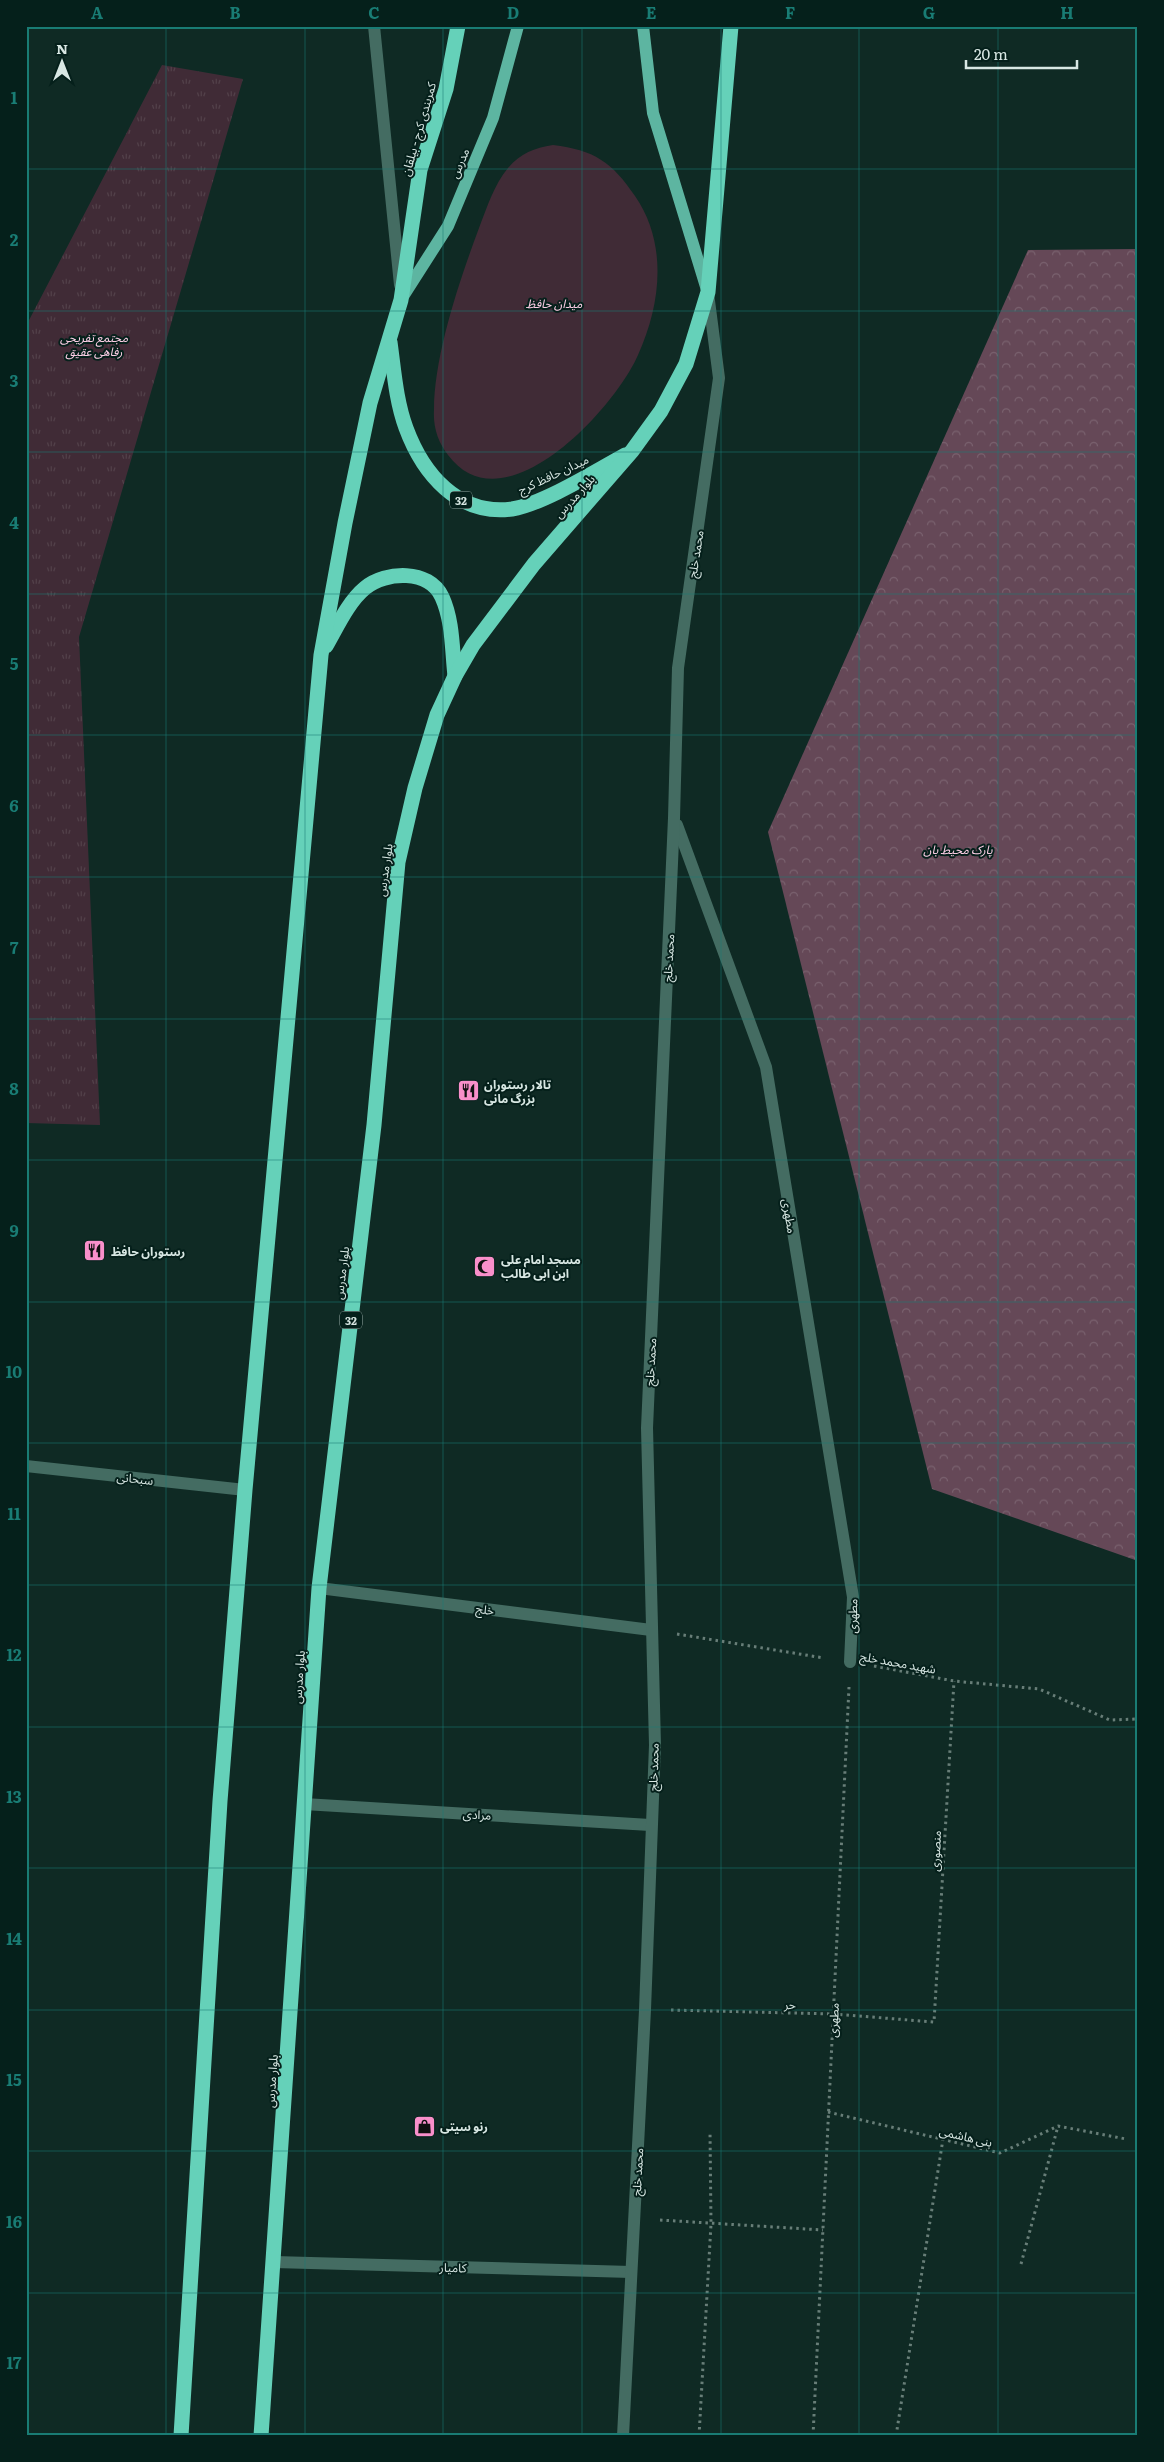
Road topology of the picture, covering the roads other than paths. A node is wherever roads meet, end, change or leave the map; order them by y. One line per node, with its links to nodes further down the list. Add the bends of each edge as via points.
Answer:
1 (374, 26): 7 (street)
2 (458, 26): 7 (highway, کمربندی کرج - بیلقان, via 446,89 420,170)
3 (518, 26): 7 (main road, مدرس, via 493,118 448,226)
4 (643, 26): 6 (main road, via 652,113)
5 (731, 26): 6 (highway)
6 (708, 292): 9 (highway, بلوار مدرس / 32, via 686,364 660,411); 12 (street, محمد خلج, via 719,378 678,668)
7 (401, 300): 8 (highway, 32)
8 (389, 335): 9 (highway, میدان حافظ کرج / 32, via 396,392 406,428 429,474 448,493 469,504 513,509 565,487); 10 (highway, 32, via 370,403)
9 (632, 451): 11 (highway, بلوار مدرس / 32, via 534,564 473,645)
10 (321, 655): 11 (highway, via 365,588 387,577 411,576 430,580 441,595 449,617); 14 (highway, 32)
11 (455, 676): 15 (highway, بلوار مدرس / 32, via 437,715 415,788 398,862 374,1125)
12 (674, 818): 16 (street, محمد خلج, via 647,1428); 17 (street, مطهری, via 766,1067 853,1597)
13 (26, 1466): 14 (street, سبحانی)
14 (245, 1490): 22 (highway, 32, via 220,1801)
15 (319, 1588): 16 (street, خلج); 18 (highway, بلوار مدرس / 32)
16 (652, 1630): 19 (street, محمد خلج, via 654,1745)
17 (850, 1662)
18 (304, 1804): 19 (street, مرادی); 20 (highway, بلوار مدرس / 32)
19 (650, 1825): 21 (street, محمد خلج, via 646,2010)
20 (274, 2262): 21 (street, کامیار); 23 (highway, بلوار مدرس / 32)
21 (631, 2272): 24 (street, محمد خلج)
22 (181, 2436)
23 (261, 2436)
24 (623, 2436)

